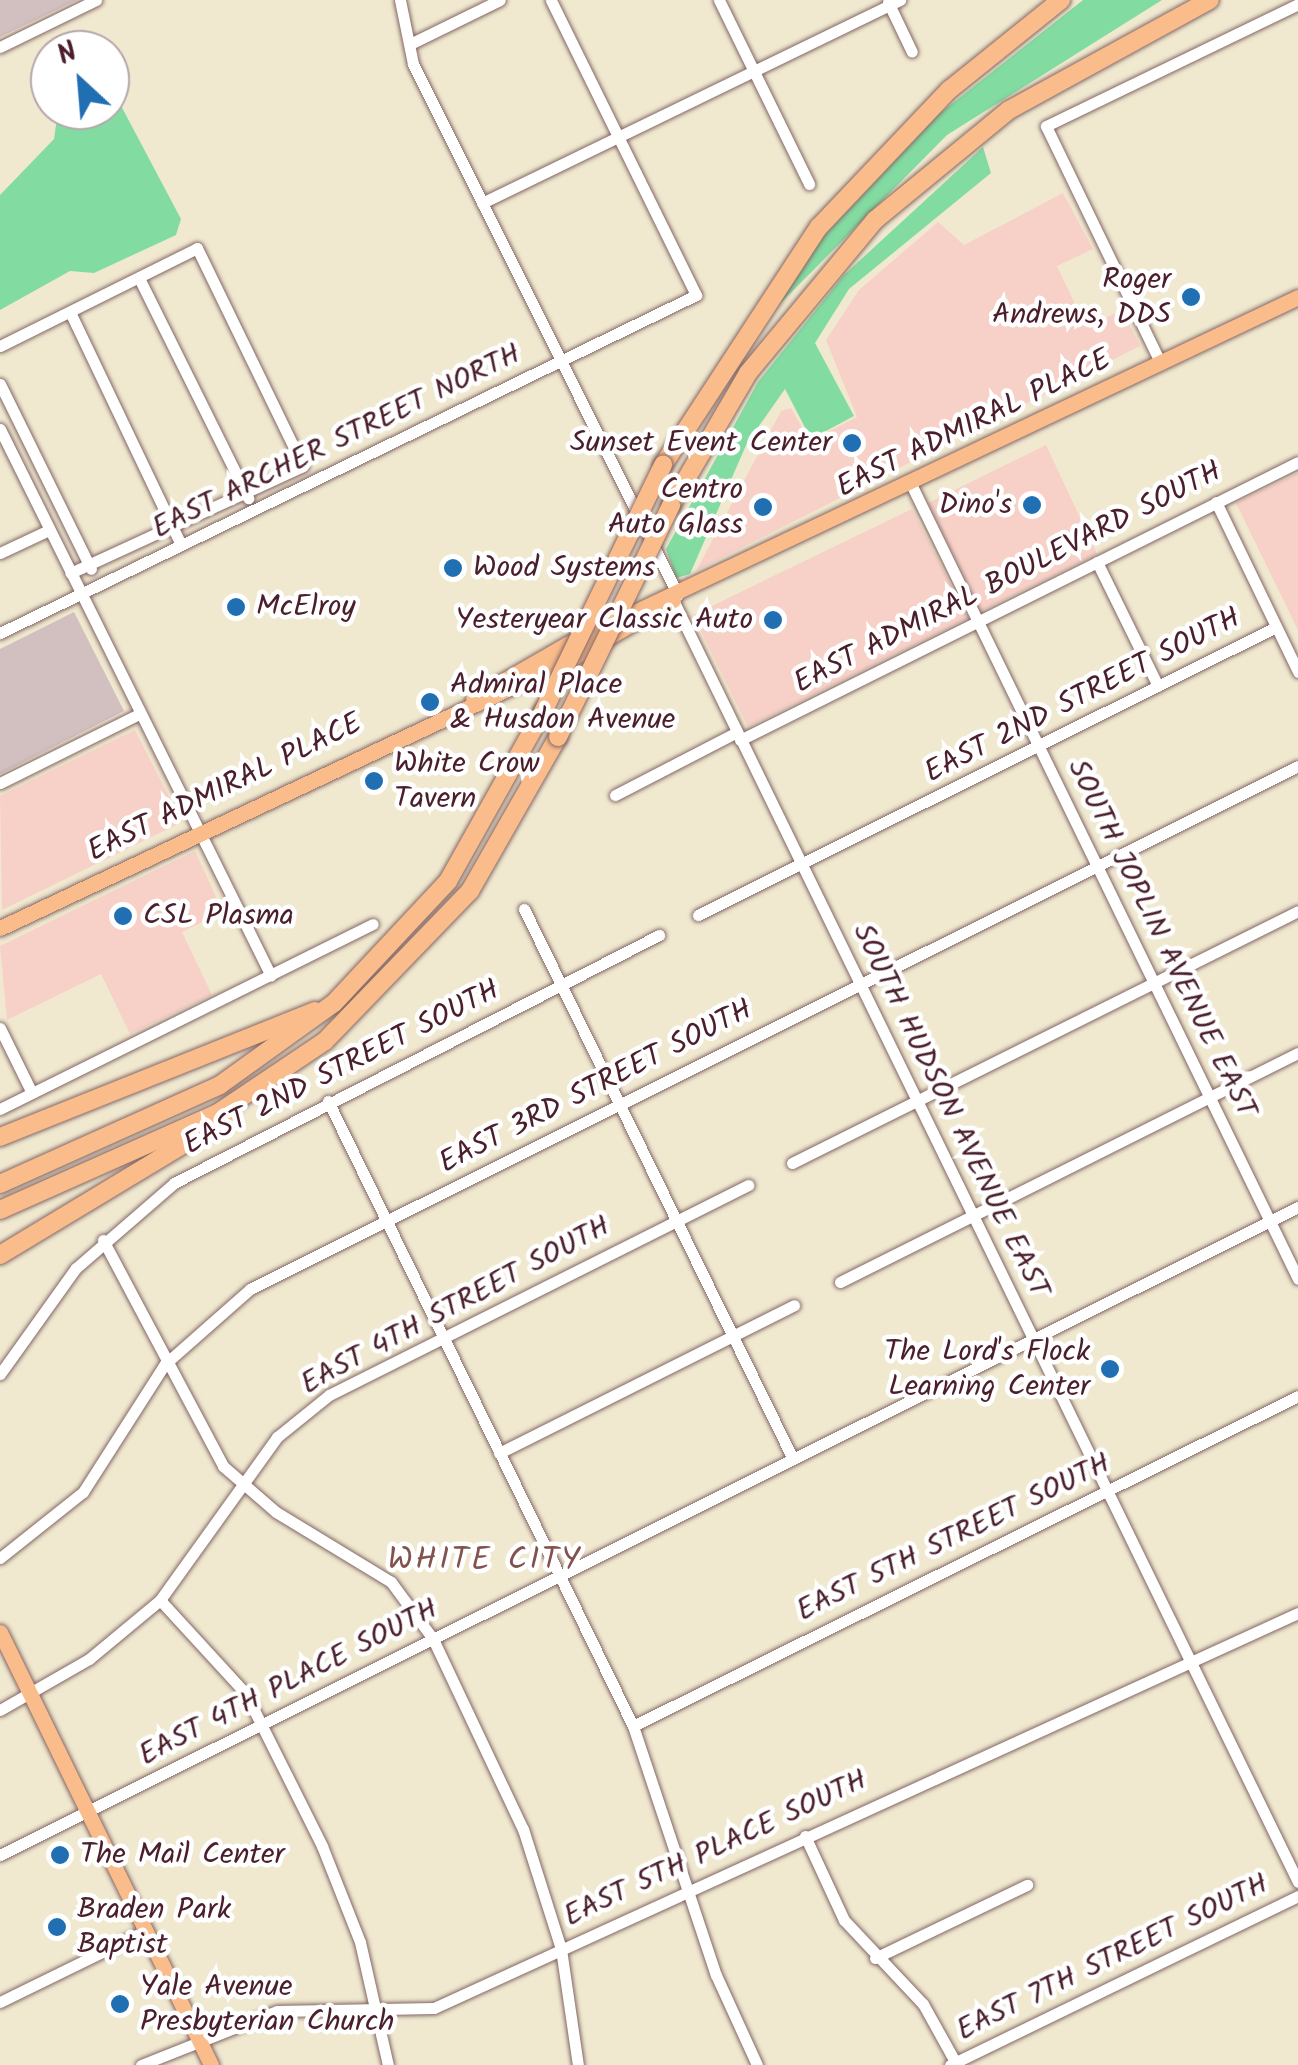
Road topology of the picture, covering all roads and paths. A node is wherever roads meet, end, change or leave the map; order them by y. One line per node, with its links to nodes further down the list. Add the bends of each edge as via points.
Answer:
1 (96, 0): 13 (street)
2 (400, 0): 12 (street, SOUTH HUDSON AVENUE EAST)
3 (500, 0): 12 (street)
4 (551, 0): 16 (street)
5 (720, 0): 15 (street)
6 (1060, 0): 65 (highway, bridge, via 949,90 819,227 663,466 543,712 448,881)
7 (1192, 0): 11 (highway)
8 (1210, 0): 11 (highway)
9 (892, 2): 14 (street); 15 (street)
10 (1298, 4): 24 (street, via 1046,126)
11 (1165, 22): 68 (highway, bridge, via 1009,110 875,220 759,357 670,505 508,834 431,940)
12 (410, 44): 18 (street, SOUTH HUDSON AVENUE EAST)
13 (0, 47)
14 (912, 52)
15 (754, 72): 16 (street); 17 (street)
16 (618, 136): 18 (street); 23 (street, EAST ARCHER STREET NORTH, via 696,295)
17 (809, 184)
18 (482, 203): 23 (street, SOUTH HUDSON AVENUE EAST)
19 (139, 278): 21 (street); 29 (street); 29 (street, EAST ARCHER STREET NORTH, via 197,248 304,466)
20 (1298, 296): 24 (main road, EAST ADMIRAL PLACE)
21 (70, 312): 22 (street); 32 (street)
22 (0, 346)
23 (562, 360): 31 (street, EAST ARCHER STREET NORTH); 40 (street, SOUTH HUDSON AVENUE EAST)
24 (1161, 364): 28 (main road, EAST ADMIRAL PLACE)
25 (0, 384): 37 (street)
26 (0, 429): 33 (street)
27 (1298, 462): 30 (street, EAST ADMIRAL BOULEVARD SOUTH)
28 (912, 484): 40 (main road, EAST ADMIRAL PLACE); 41 (street, SOUTH JOPLIN AVENUE EAST)
29 (246, 495): 31 (street); 32 (street, EAST ARCHER STREET NORTH)
30 (1216, 502): 36 (street, EAST ADMIRAL BOULEVARD SOUTH); 42 (street)
31 (254, 510): 34 (street, EAST ARCHER STREET NORTH)
32 (173, 529): 34 (street); 37 (street, EAST ARCHER STREET NORTH)
33 (48, 530): 35 (street); 38 (street)
34 (182, 545): 39 (street, EAST ARCHER STREET NORTH)
35 (0, 553)
36 (1097, 562): 41 (street, EAST ADMIRAL BOULEVARD SOUTH); 45 (street)
37 (91, 569): 38 (street, EAST ARCHER STREET NORTH)
38 (70, 573): 39 (street)
39 (81, 594): 43 (street, EAST ARCHER STREET NORTH); 46 (street)
40 (676, 599): 47 (street, SOUTH HUDSON AVENUE EAST); 52 (main road, EAST ADMIRAL PLACE, via 572,658 474,698)
41 (979, 621): 47 (street, EAST ADMIRAL BOULEVARD SOUTH); 48 (street, SOUTH JOPLIN AVENUE EAST)
42 (1276, 627): 44 (street); 45 (street, EAST 2ND STREET SOUTH)
43 (0, 633)
44 (1298, 672)
45 (1158, 686): 48 (street, EAST 2ND STREET SOUTH)
46 (139, 714): 50 (street); 52 (street)
47 (739, 736): 51 (street, EAST ADMIRAL BOULEVARD SOUTH); 53 (street, SOUTH HUDSON AVENUE EAST)
48 (1039, 746): 53 (street, EAST 2ND STREET SOUTH); 54 (street, SOUTH JOPLIN AVENUE EAST)
49 (1298, 766): 54 (street, EAST 3RD STREET SOUTH)
50 (0, 783)
51 (616, 795)
52 (198, 832): 59 (main road, EAST ADMIRAL PLACE); 61 (street)
53 (802, 864): 57 (street, EAST 2ND STREET SOUTH); 62 (street, SOUTH HUDSON AVENUE EAST)
54 (1097, 864): 62 (street, EAST 3RD STREET SOUTH); 63 (street, SOUTH JOPLIN AVENUE EAST)
55 (524, 909): 64 (street)
56 (1298, 911): 63 (street)
57 (698, 915)
58 (372, 924): 61 (street)
59 (0, 928)
60 (659, 935): 64 (street, EAST 2ND STREET SOUTH)
61 (271, 976): 69 (street)
62 (860, 983): 72 (street, SOUTH HUDSON AVENUE EAST); 73 (street, EAST 3RD STREET SOUTH)
63 (1154, 983): 70 (street, SOUTH JOPLIN AVENUE EAST); 72 (street)
64 (562, 984): 71 (street, EAST 2ND STREET SOUTH); 73 (street)
65 (334, 1003): 75 (highway); 77 (highway, via 220,1085)
66 (0, 1028): 69 (street)
67 (1298, 1053): 70 (street)
68 (288, 1069): 80 (highway, via 180,1132); 86 (highway, via 196,1144)
69 (31, 1091): 74 (street)
70 (1210, 1097): 81 (street); 84 (street, SOUTH JOPLIN AVENUE EAST)
71 (328, 1101): 82 (street); 85 (street, EAST 2ND STREET SOUTH, via 208,1161)
72 (917, 1101): 76 (street); 81 (street, SOUTH HUDSON AVENUE EAST)
73 (618, 1102): 82 (street, EAST 3RD STREET SOUTH); 83 (street)
74 (0, 1109)
75 (0, 1136)
76 (792, 1164)
77 (0, 1184)
78 (748, 1185): 83 (street, EAST 4TH STREET SOUTH)
79 (1298, 1206): 84 (street, EAST 4TH PLACE SOUTH)
80 (0, 1210)
81 (972, 1216): 88 (street); 92 (street, SOUTH HUDSON AVENUE EAST)
82 (386, 1220): 91 (street); 93 (street, EAST 3RD STREET SOUTH, via 250,1289)
83 (677, 1220): 90 (street); 91 (street, EAST 4TH STREET SOUTH)
84 (1270, 1220): 87 (street, SOUTH JOPLIN AVENUE EAST); 92 (street, EAST 4TH PLACE SOUTH)
85 (103, 1240): 93 (street); 94 (street, EAST 2ND STREET SOUTH, via 52,1295)
86 (0, 1255)
87 (1298, 1278)
88 (840, 1282)
89 (794, 1305): 90 (street)
90 (732, 1336): 96 (street); 97 (street)
91 (443, 1337): 96 (street); 98 (street, EAST 4TH STREET SOUTH, via 329,1395 277,1438)
92 (1034, 1338): 97 (street, EAST 4TH PLACE SOUTH); 99 (street, SOUTH HUDSON AVENUE EAST)
93 (165, 1364): 98 (street, via 197,1431); 100 (street, EAST 3RD STREET SOUTH, via 82,1492)
94 (0, 1374)
95 (1298, 1396): 99 (street, EAST 5TH STREET SOUTH)
96 (499, 1452): 101 (street)
97 (793, 1459): 101 (street, EAST 4TH PLACE SOUTH)
98 (241, 1485): 102 (street, EAST 4TH STREET SOUTH); 105 (street, via 381,1574)
99 (1107, 1490): 106 (street, SOUTH HUDSON AVENUE EAST); 110 (street, EAST 5TH STREET SOUTH)
100 (0, 1558)
101 (560, 1576): 105 (street, EAST 4TH PLACE SOUTH); 110 (street)
102 (160, 1600): 107 (street, EAST 4TH STREET SOUTH, via 89,1659); 109 (street, via 230,1673)
103 (1298, 1612): 106 (street, EAST 5TH PLACE SOUTH)
104 (0, 1632): 107 (main road)
105 (433, 1639): 109 (street, EAST 4TH PLACE SOUTH); 119 (street, via 524,1829)
106 (1188, 1656): 112 (street, EAST 5TH PLACE SOUTH); 114 (street, SOUTH HUDSON AVENUE EAST)
107 (30, 1693): 108 (street, EAST 4TH STREET SOUTH); 111 (main road)
108 (0, 1710)
109 (262, 1724): 111 (street, EAST 4TH PLACE SOUTH); 122 (street, via 343,1891)
110 (633, 1726): 116 (street)
111 (87, 1812): 113 (street, EAST 4TH PLACE SOUTH); 118 (main road)
112 (805, 1836): 116 (street, EAST 5TH PLACE SOUTH); 120 (street, via 844,1920)
113 (0, 1855)
114 (1298, 1882)
115 (1027, 1885): 120 (street)
116 (692, 1888): 119 (street, EAST 5TH PLACE SOUTH); 129 (street, via 716,1975)
117 (1298, 1896): 124 (street, EAST 7TH STREET SOUTH)
118 (145, 1931): 121 (street); 123 (main road)
119 (561, 1949): 122 (street, EAST 5TH PLACE SOUTH, via 434,2008); 128 (street)
120 (875, 1958): 124 (street, via 923,2004)
121 (0, 2002)
122 (380, 2015): 123 (street, EAST 5TH PLACE SOUTH, via 277,2011); 127 (street)
123 (198, 2038): 125 (street, EAST 5TH PLACE SOUTH); 126 (main road)
124 (954, 2064)
125 (141, 2065)
126 (211, 2065)
127 (388, 2065)
128 (578, 2065)
129 (757, 2065)

